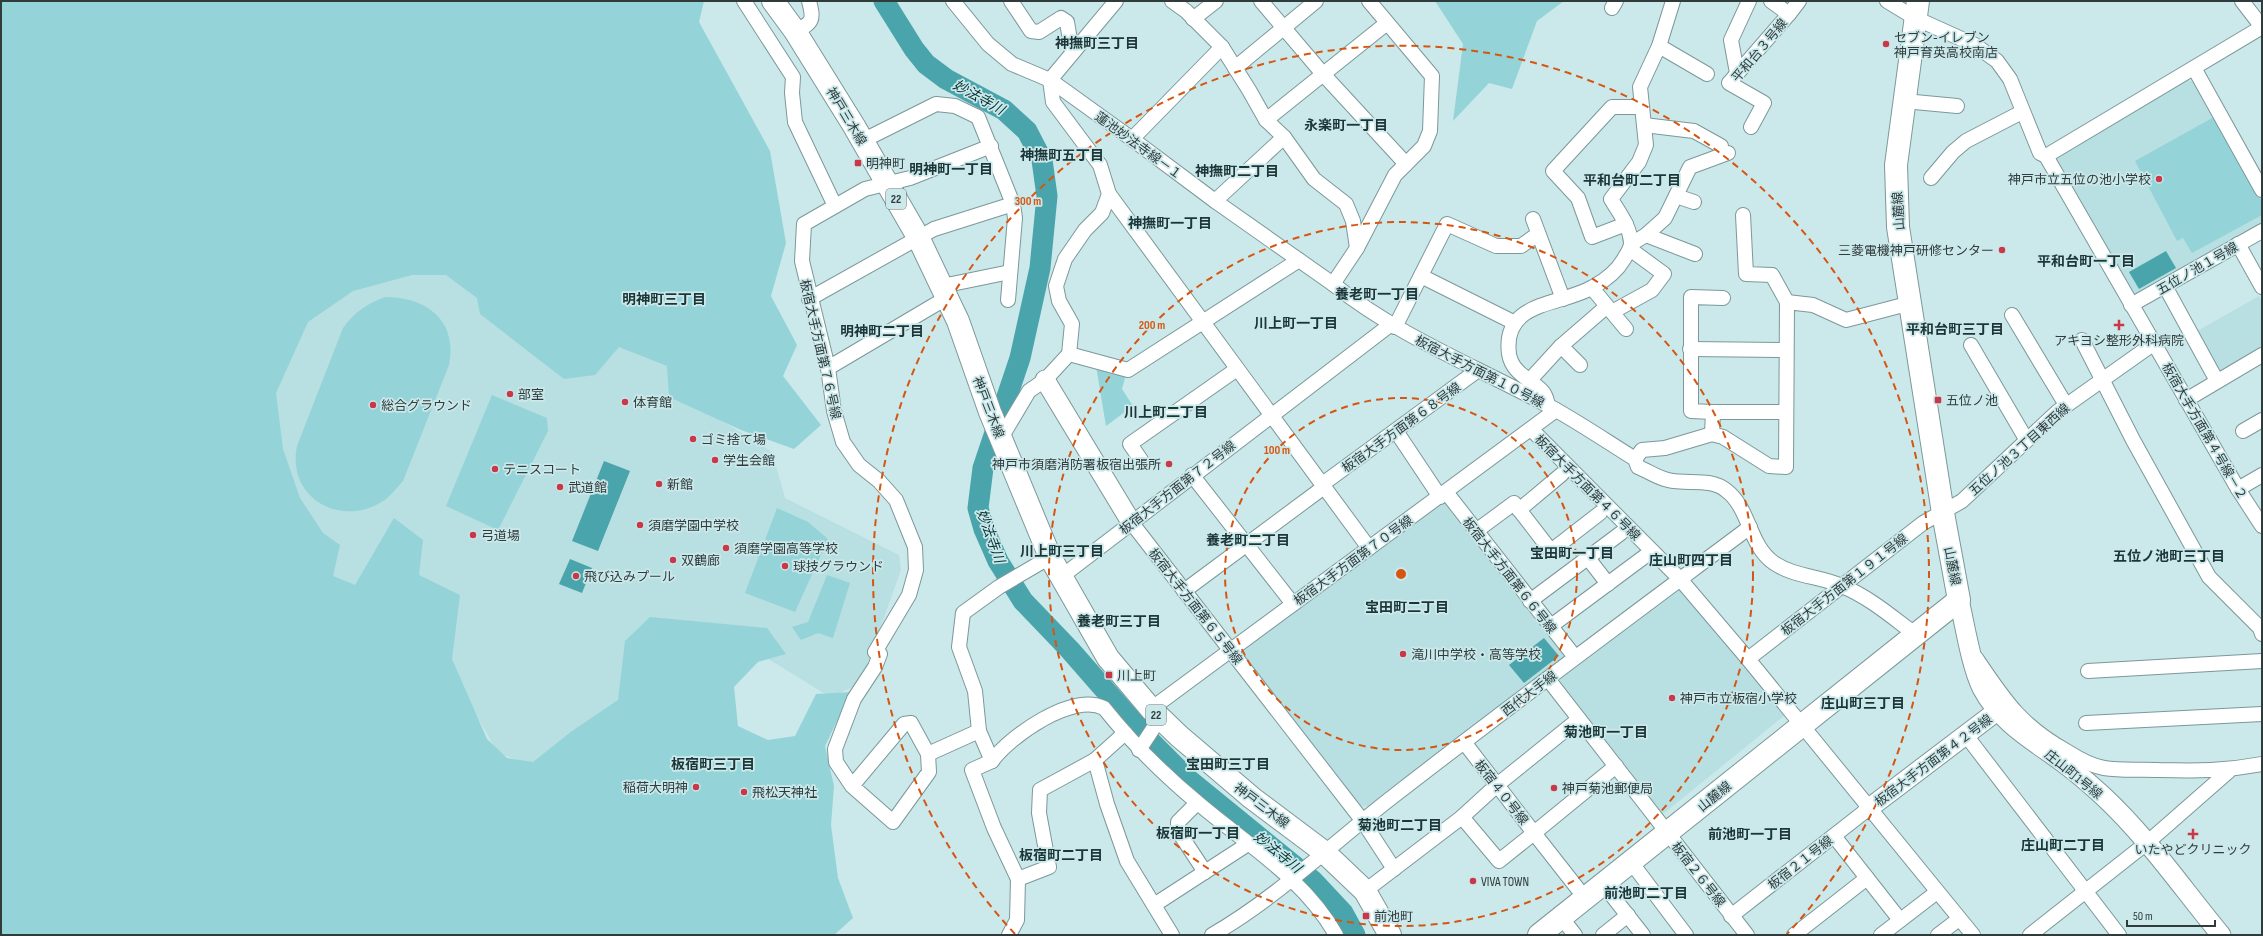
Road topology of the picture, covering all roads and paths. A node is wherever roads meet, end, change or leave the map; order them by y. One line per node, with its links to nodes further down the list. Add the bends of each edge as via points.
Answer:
1 (744, 1): 55 (street, via 793,76 795,122)
2 (773, 1): 24 (main road, 神戸三木線 / 22)
3 (809, 1): 24 (street, via 812,20)
4 (1011, 1): 27 (street, via 1031,31 1038,32 1061,18 1067,22)
5 (1116, 1): 27 (street)
6 (1172, 1): 20 (street)
7 (1216, 1): 20 (street)
8 (1261, 1): 23 (street)
9 (1316, 1): 23 (street)
10 (1369, 1): 21 (street)
11 (1673, 1): 25 (street)
12 (1749, 1): 30 (street, via 1731,40)
13 (1771, 1): 19 (street)
14 (1799, 1): 19 (street, 平和台３号線)
15 (1887, 1): 18 (street, 板宿大手方面第４号線－２)
16 (2242, 1): 22 (street)
17 (958, 3): 33 (street, 蓮池妙法寺線－１, via 988,44 1012,64)
18 (1916, 10): 34 (main road, 山麓線); 37 (street, 板宿大手方面第４号線－２, via 1997,61 2010,79)
19 (1789, 14): 30 (street, 平和台３号線)
20 (1193, 18): 26 (street)
21 (1387, 23): 31 (street); 46 (street, via 1432,76 1430,131 1424,146)
22 (2262, 27): 29 (street)
23 (1284, 28): 28 (street); 31 (street)
24 (795, 31): 43 (main road, 神戸三木線 / 22)
25 (1659, 46): 32 (street); 36 (street, via 1640,87)
26 (1222, 47): 28 (street); 42 (street)
27 (1072, 52): 33 (street)
28 (1235, 68): 38 (street)
29 (2194, 68): 45 (street); 49 (street)
30 (1737, 73): 40 (street, 平和台３号線, via 1729,83 1764,102)
31 (1323, 74): 38 (street); 46 (street)
32 (1707, 74)
33 (1050, 80): 42 (street, 蓮池妙法寺線－１); 50 (street, via 1053,102 1100,165)
34 (1904, 101): 35 (street); 80 (main road, 山麓線, via 1896,165 1898,227)
35 (1957, 106)
36 (1642, 107): 39 (street); 58 (street, via 1612,107 1553,171 1578,198 1592,238)
37 (2022, 112): 45 (street, 板宿大手方面第４号線－２, via 2040,154); 47 (street, via 1966,141)
38 (1266, 120): 41 (street)
39 (1644, 125): 51 (street, via 1694,131 1724,150 1690,167); 58 (street, via 1646,145 1639,162 1611,199)
40 (1751, 127)
41 (1284, 136): 52 (street); 65 (street, via 1314,178 1346,204 1353,221)
42 (1132, 139): 52 (street, 蓮池妙法寺線－１)
43 (862, 141): 44 (street, via 936,104 955,106 978,117); 48 (main road, 神戸三木線 / 22)
44 (991, 146): 48 (street, 板宿大手方面第７６号線, via 910,178); 54 (street)
45 (2046, 156): 81 (street, 板宿大手方面第４号線－２)
46 (1406, 164): 65 (street, via 1395,175)
47 (1931, 178)
48 (887, 184): 55 (street, 板宿大手方面第７６号線, via 865,189); 62 (main road, 神戸三木線 / 22)
49 (2262, 190)
50 (1109, 194): 84 (street); 94 (street, via 1102,213 1065,259 1056,286 1058,301 1072,324)
51 (1676, 196): 53 (street); 61 (street, via 1665,218)
52 (1215, 201): 67 (street, 蓮池妙法寺線－１)
53 (1694, 202)
54 (1013, 204): 62 (street, via 934,229); 68 (street, via 1015,218)
55 (835, 206): 76 (street, 板宿大手方面第７６号線, via 804,224 802,261)
56 (1743, 215): 79 (street, via 1746,274 1772,275)
57 (1533, 218): 60 (street)
58 (1626, 224): 64 (street)
59 (2262, 231): 63 (street, 五位ノ池１号線)
60 (1538, 234): 69 (street, via 1521,246 1496,246 1448,224); 77 (street)
61 (1646, 235): 64 (street); 66 (street)
62 (918, 237): 74 (main road, 神戸三木線 / 22); 76 (street)
63 (2238, 244): 71 (street, 五位ノ池１号線); 73 (street)
64 (1630, 247): 72 (street, via 1618,268); 82 (street, via 1664,274 1652,290)
65 (1357, 248): 70 (street)
66 (1695, 254)
67 (1299, 260): 70 (street, 蓮池妙法寺線－１); 84 (street)
68 (1010, 272): 74 (street); 78 (street)
69 (1421, 276): 85 (street); 86 (street)
70 (1333, 284): 86 (street, 板宿大手方面第１０号線)
71 (2165, 286): 81 (street, 五位ノ池１号線); 103 (street)
72 (1592, 288): 77 (street); 82 (street)
73 (2262, 288)
74 (945, 292): 97 (street); 115 (main road, 神戸三木線 / 22)
75 (1724, 298): 92 (street, via 1691,297)
76 (809, 299): 97 (street, 板宿大手方面第７６号線)
77 (1563, 299): 85 (street, via 1526,311)
78 (1008, 300)
79 (1787, 302): 80 (street, via 1813,306 1846,320); 93 (street)
80 (1911, 303): 127 (main road, 山麓線)
81 (2131, 305): 89 (street, 板宿大手方面第４号線－２)
82 (1609, 309): 87 (street); 91 (street)
83 (2012, 315): 105 (street)
84 (1205, 323): 94 (street, via 1128,370); 98 (street)
85 (1515, 323): 102 (street, via 1510,338 1510,355 1519,374)
86 (1393, 326): 99 (street, 板宿大手方面第１０号線); 109 (street, 板宿大手方面第７２号線)
87 (1626, 329)
88 (2082, 340): 101 (street, via 2100,373)
89 (2153, 344): 101 (street, 五位ノ池３丁目東西線); 104 (street, 板宿大手方面第４号線－２)
90 (1971, 345): 116 (street)
91 (1561, 346): 96 (street); 102 (street)
92 (1690, 349): 93 (street); 107 (street, via 1691,411)
93 (1786, 350): 108 (street)
94 (1069, 354): 100 (street)
95 (2262, 355): 103 (street)
96 (1580, 365)
97 (828, 368): 174 (street, 板宿大手方面第７６号線, via 834,411 843,442 859,465 879,481 896,500 915,547 916,570 909,595 875,652 880,654 875,667 854,699 835,748 836,762)
98 (1237, 369): 109 (street); 118 (street, via 1130,444)
99 (1478, 370): 106 (street, 板宿大手方面第１０号線); 112 (street, 板宿大手方面第６８号線)
100 (1045, 380): 115 (street, via 1030,391); 128 (street, 板宿大手方面第６５号線)
101 (2101, 380): 105 (street, 五位ノ池３丁目東西線); 147 (street, via 2209,577)
102 (1529, 381): 106 (street, via 1544,392)
103 (2217, 382): 104 (street)
104 (2186, 400): 123 (street, 板宿大手方面第４号線－２)
105 (2066, 405): 116 (street, 五位ノ池３丁目東西線)
106 (1552, 408): 111 (street, 板宿大手方面第７０号線); 117 (street, 板宿大手方面第１０号線)
107 (1713, 412): 108 (street); 114 (street)
108 (1786, 412): 114 (street, via 1786,467 1768,466 1723,437)
109 (1272, 414): 120 (street, 板宿大手方面第７２号線); 122 (street)
110 (2262, 420): 113 (street)
111 (1531, 429): 124 (street, 板宿大手方面第７０号線); 135 (street, 板宿大手方面第４６号線)
112 (1396, 431): 122 (street, 板宿大手方面第６８号線); 124 (street, 板宿大手方面第６６号線)
113 (2243, 431)
114 (1712, 434): 117 (street, via 1665,448 1642,450)
115 (1000, 436): 136 (main road, 神戸三木線 / 22)
116 (2026, 439): 127 (street, 五位ノ池３丁目東西線, via 1962,501)
117 (1635, 459): 130 (street, 板宿大手方面第１０号線, via 1638,467 1668,480 1712,483 1725,489 1737,500)
118 (1141, 460)
119 (1562, 474): 125 (street)
120 (1192, 475): 128 (street, 板宿大手方面第７２号線); 133 (street)
121 (2262, 475): 123 (street)
122 (1324, 485): 133 (street, 板宿大手方面第６８号線); 134 (street)
123 (2238, 489): 129 (street, 板宿大手方面第４号線－２)
124 (1443, 494): 131 (street, 板宿大手方面第６６号線); 134 (street, 板宿大手方面第７０号線)
125 (1519, 510): 126 (street, via 1551,551); 131 (street, via 1514,503)
126 (1600, 512)
127 (1942, 513): 141 (street, 板宿大手方面第１９１号線, via 1923,523); 143 (main road, 山麓線)
128 (1131, 522): 138 (street, 板宿大手方面第７２号線); 142 (street, 板宿大手方面第６５号線)
129 (2262, 524)
130 (1750, 527): 139 (street, 西代大手線); 141 (street, 板宿大手方面第１０号線, via 1763,553 1773,562 1786,570)
131 (1476, 531): 144 (street, 板宿大手方面第６６号線)
132 (1621, 533): 144 (street)
133 (1246, 545): 142 (street, 板宿大手方面第６８号線); 145 (street)
134 (1369, 548): 145 (street, 板宿大手方面第７０号線)
135 (1652, 551): 139 (street, 板宿大手方面第４６号線); 140 (street)
136 (1050, 557): 138 (main road, 神戸三木線 / 22); 162 (street, via 999,587 963,613 959,647 975,691)
137 (1591, 562): 140 (street)
138 (1061, 577): 158 (main road, 神戸三木線 / 22, via 1108,658)
139 (1680, 579): 151 (street, 西代大手線); 152 (street, 板宿大手方面第４６号線)
140 (1608, 584): 146 (street)
141 (1841, 585): 148 (street, 板宿大手方面第１０号線, via 1862,595); 152 (street, 板宿大手方面第１９１号線)
142 (1184, 591): 149 (street, 板宿大手方面第６５号線)
143 (1959, 600): 148 (main road, 山麓線); 150 (street, 庄山町1号線)
144 (1530, 601): 146 (street, 板宿大手方面第６６号線)
145 (1293, 604): 149 (street, 板宿大手方面第７０号線)
146 (1551, 626): 151 (street, 板宿大手方面第６６号線)
147 (2261, 629)
148 (1915, 634): 161 (main road, 山麓線)
149 (1230, 650): 158 (street, 板宿大手方面第７０号線); 178 (street, 板宿大手方面第６５号線)
150 (1971, 651): 156 (street, 庄山町1号線, via 1982,688); 172 (street, via 1998,692 2021,720 2053,744 2086,762 2104,768)
151 (1574, 657): 155 (street, 西代大手線)
152 (1748, 659): 161 (street, 板宿大手方面第４６号線)
153 (2262, 660): 154 (street)
154 (2088, 671)
155 (1548, 679): 159 (street, 板宿２６号線); 165 (street, 西代大手線)
156 (1997, 711): 164 (street, 板宿大手方面第４２号線); 182 (street, 庄山町1号線, via 2024,736 2062,762 2103,796)
157 (2262, 714): 160 (street)
158 (1155, 719): 166 (street, 板宿大手方面第７０号線); 184 (main road, 神戸三木線 / 22)
159 (1579, 719): 171 (street, 板宿２６号線); 173 (street)
160 (2086, 723)
161 (1801, 726): 176 (street, 板宿大手方面第４６号線); 180 (main road, 山麓線)
162 (979, 730): 167 (street); 169 (street)
163 (1124, 734): 166 (street); 168 (street); 169 (street, via 1104,708 1088,703 1078,704 1033,725 998,753)
164 (1965, 734): 176 (street, 板宿大手方面第４２号線); 194 (street)
165 (1464, 742): 173 (street, 板宿４０号線); 178 (street, 西代大手線)
166 (1139, 750): 175 (street)
167 (928, 754): 174 (street, via 911,722 904,724); 174 (street, via 929,772 893,822)
168 (1096, 760): 190 (street, via 1040,790 1039,813 1048,867); 196 (street, via 1107,804 1127,861)
169 (992, 761): 190 (street, via 972,770 994,828)
170 (2262, 764): 172 (street)
171 (1616, 766): 179 (street, 板宿４０号線); 180 (street, 板宿２６号線)
172 (2229, 771): 182 (street)
173 (1497, 785): 177 (street); 179 (street, 板宿４０号線)
174 (852, 786)
175 (1197, 803): 183 (street); 187 (street, via 1178,822 1178,831)
176 (1868, 809): 181 (street, 板宿２１号線); 193 (street, 板宿大手方面第４６号線)
177 (1462, 818): 179 (street, via 1499,861); 186 (street)
178 (1362, 820): 184 (street, 西代大手線); 186 (street, 板宿大手方面第６５号線)
179 (1534, 833): 195 (street)
180 (1667, 833): 185 (main road, 山麓線); 198 (street, 板宿２６号線)
181 (1834, 836): 189 (street); 198 (street, 板宿２１号線)
182 (2148, 842): 194 (street); 219 (street, 庄山町1号線)
183 (1248, 844): 187 (street); 188 (street)
184 (1318, 857): 188 (street, 西代大手線); 192 (main road, 神戸三木線 / 22)
185 (1631, 862): 191 (main road, 山麓線); 211 (street)
186 (1394, 869): 192 (street)
187 (1205, 872): 196 (street)
188 (1292, 878): 204 (street, via 1230,925); 205 (street, via 1322,912)
189 (1868, 878): 201 (street); 213 (street)
190 (1018, 879): 202 (street, via 1017,920)
191 (1603, 884): 195 (main road, 山麓線); 197 (street)
192 (1365, 890): 206 (main road, 神戸三木線 / 22)
193 (1937, 892): 200 (street, 板宿大手方面第４６号線); 201 (street)
194 (2086, 892): 217 (street); 218 (street)
195 (1585, 898): 199 (main road, 山麓線)
196 (1154, 905): 203 (street)
197 (1628, 915): 209 (street); 210 (street)
198 (1731, 916): 212 (street, 板宿２６号線)
199 (1561, 917): 207 (main road, 山麓線); 208 (street)
200 (1960, 919): 215 (street); 216 (street, 板宿大手方面第４６号線)
201 (1900, 920): 214 (street)
202 (1009, 935)
203 (1172, 935)
204 (1212, 935)
205 (1336, 935)
206 (1390, 935)
207 (1539, 935)
208 (1575, 935)
209 (1603, 935)
210 (1643, 935)
211 (1686, 935)
212 (1747, 935)
213 (1794, 935)
214 (1881, 935)
215 (1938, 935)
216 (1973, 935)
217 (2030, 935)
218 (2119, 935)
219 (2221, 935)

